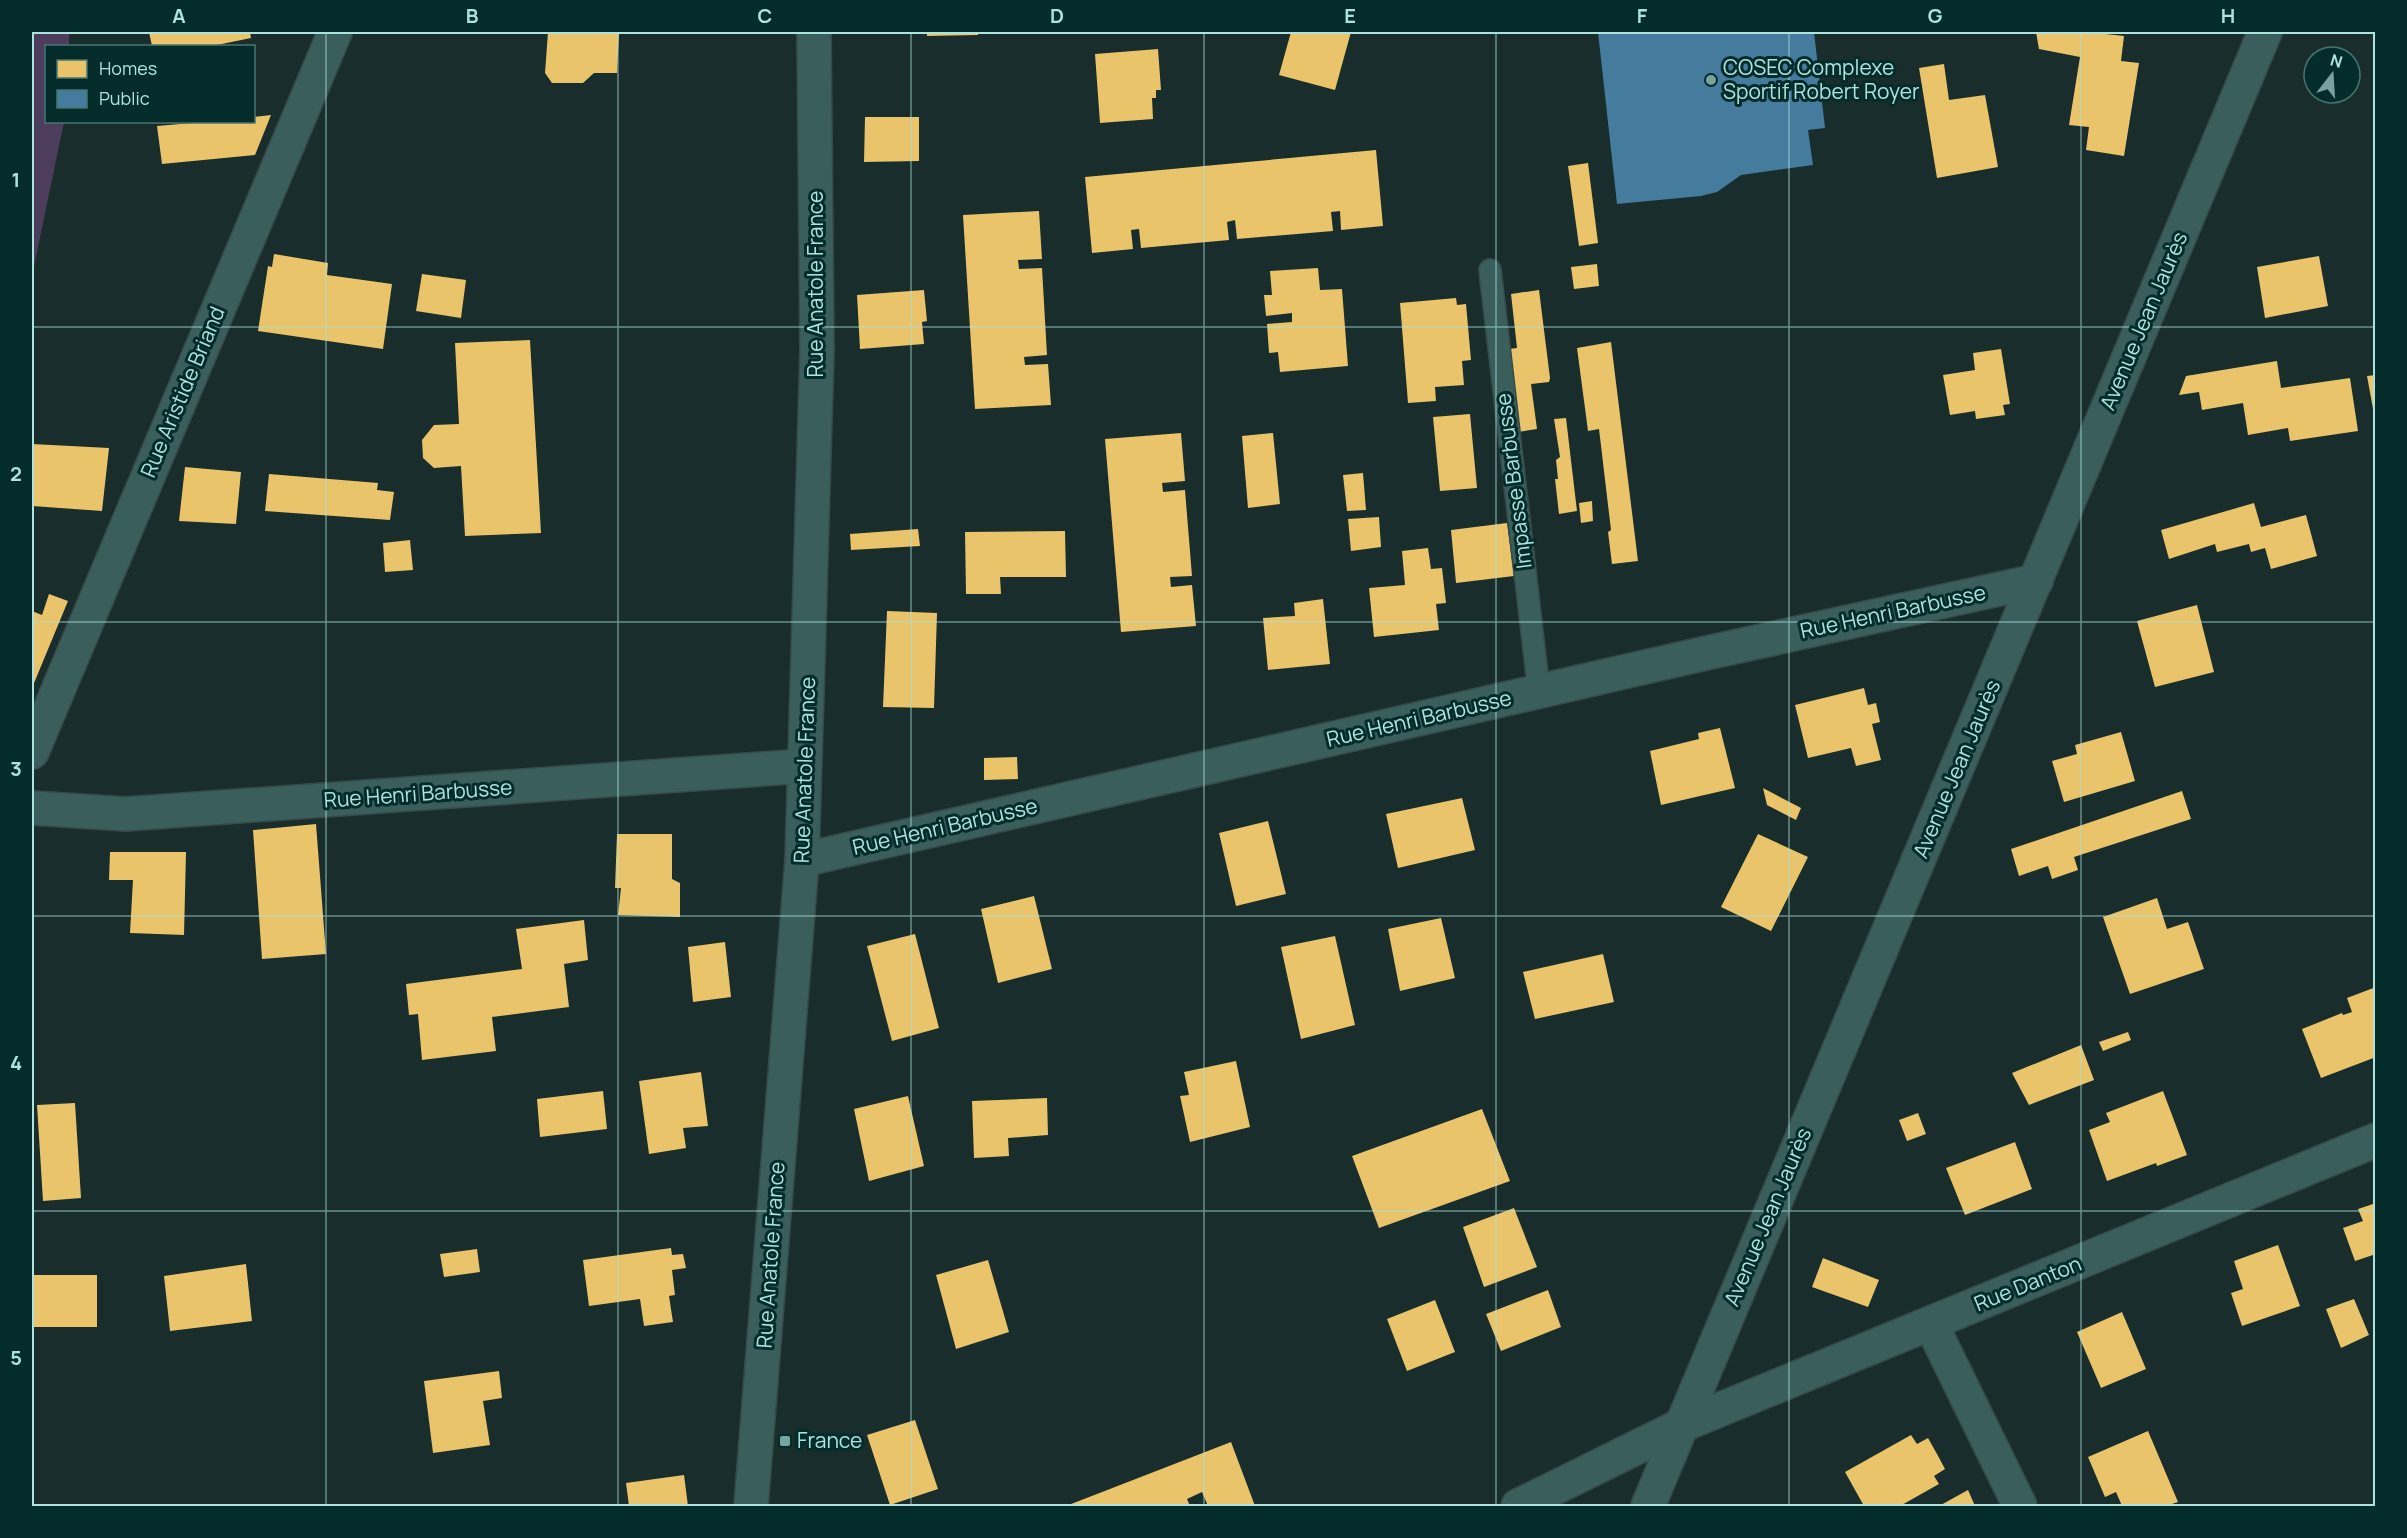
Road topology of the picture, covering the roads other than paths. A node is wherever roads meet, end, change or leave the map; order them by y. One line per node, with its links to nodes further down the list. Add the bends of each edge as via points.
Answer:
1 (335, 32): 7 (street, Rue Aristide Briand)
2 (814, 32): 8 (street, Rue Anatole France, via 818,351)
3 (2265, 32): 5 (street, Avenue Jean Jaurès)
4 (1490, 270): 6 (lane, Impasse Barbusse)
5 (2036, 581): 6 (street, Rue Henri Barbusse); 13 (street, Avenue Jean Jaurès)
6 (1539, 692): 10 (street, Rue Henri Barbusse)
7 (33, 747)
8 (805, 766): 9 (street, Rue Henri Barbusse, via 126,814); 10 (street, Rue Anatole France)
9 (32, 808)
10 (802, 860): 14 (street, Rue Anatole France)
11 (2376, 1140): 12 (street, Rue Danton)
12 (1931, 1324): 13 (street, Rue Danton); 17 (street)
13 (1680, 1426): 15 (street, Rue Danton); 16 (street, Avenue Jean Jaurès)
14 (751, 1506)
15 (1518, 1506)
16 (1648, 1506)
17 (2020, 1506)

